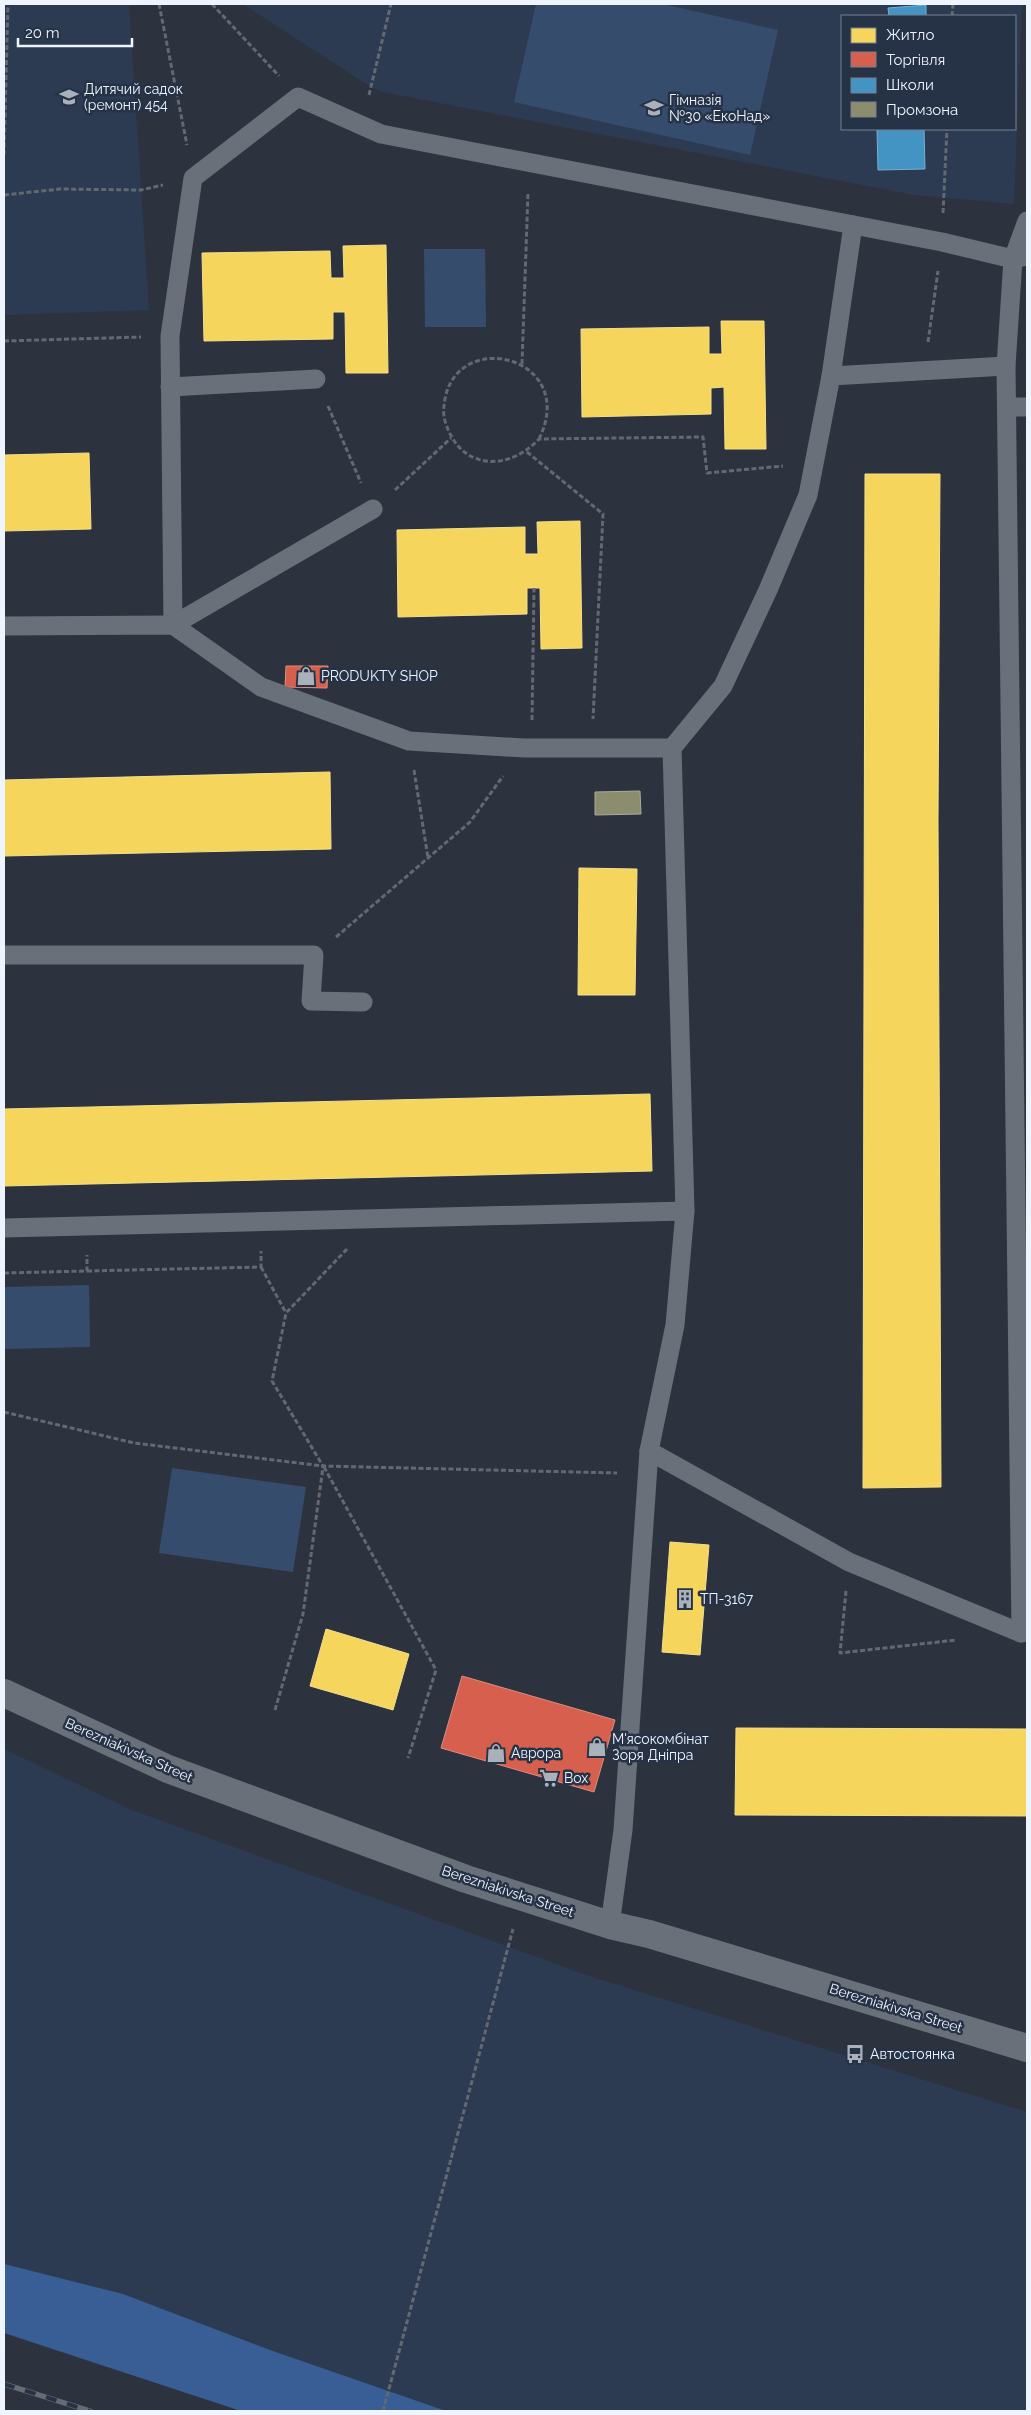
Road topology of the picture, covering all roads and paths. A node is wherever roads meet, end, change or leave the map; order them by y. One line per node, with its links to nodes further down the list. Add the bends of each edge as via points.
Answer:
1 (8, 4): 8 (path)
2 (159, 4): 10 (path)
3 (212, 4): 5 (path)
4 (391, 4): 6 (path)
5 (298, 97): 6 (lane); 10 (lane)
6 (364, 126): 9 (lane, via 381,134)
7 (947, 130): 14 (path)
8 (4, 155)
9 (529, 162): 13 (lane); 18 (path)
10 (193, 178): 11 (path, via 141,190 60,189); 16 (lane)
11 (4, 195)
12 (1027, 221): 15 (lane)
13 (854, 225): 14 (lane); 21 (lane)
14 (942, 242): 15 (lane); 20 (path)
15 (1020, 258): 19 (lane)
16 (170, 336): 17 (path); 23 (lane)
17 (4, 341)
18 (522, 364): 26 (path, via 506,358 488,358 472,363 458,374 448,388 444,404 445,422); 27 (path, via 535,375 544,390 548,407 546,424)
19 (1006, 366): 20 (lane); 24 (lane)
20 (924, 371): 21 (lane)
21 (831, 376): 29 (lane)
22 (316, 379): 23 (lane); 30 (path)
23 (170, 387): 32 (lane)
24 (1007, 407): 25 (lane); 47 (lane)
25 (1027, 407)
26 (451, 438): 28 (path, via 462,451 494,462 511,460); 30 (path)
27 (539, 439): 28 (path); 29 (path, via 703,437 707,473)
28 (527, 452): 35 (path, via 603,514)
29 (814, 464): 37 (lane, via 808,495 768,590 722,686)
30 (373, 510): 32 (lane)
31 (534, 588): 36 (path)
32 (173, 625): 33 (lane); 34 (lane, via 261,687)
33 (4, 626)
34 (409, 741): 36 (lane); 38 (path)
35 (592, 747): 36 (lane); 37 (lane)
36 (528, 748): 38 (path, via 470,822)
37 (672, 748): 42 (lane)
38 (428, 858): 40 (path)
39 (4, 955): 40 (lane)
40 (314, 955): 41 (lane, via 312,1001)
41 (363, 1002)
42 (685, 1211): 43 (lane); 53 (lane, via 675,1325)
43 (378, 1218): 44 (lane); 51 (path)
44 (262, 1221): 45 (lane); 48 (path)
45 (88, 1226): 46 (lane); 49 (path)
46 (4, 1228)
47 (1022, 1236): 57 (lane)
48 (260, 1267): 49 (path); 51 (path)
49 (87, 1271): 50 (path)
50 (4, 1273)
51 (286, 1313): 54 (path, via 272,1381)
52 (4, 1412): 54 (path, via 134,1443)
53 (649, 1451): 55 (lane); 56 (lane)
54 (324, 1466): 55 (path); 60 (path, via 303,1614); 61 (path, via 436,1670)
55 (648, 1474): 63 (lane, via 622,1830)
56 (848, 1562): 57 (lane); 58 (path, via 840,1653)
57 (1024, 1632)
58 (964, 1639)
59 (4, 1693): 62 (street, Berezniakivska Street, via 168,1769)
60 (275, 1710)
61 (408, 1758)
62 (520, 1897): 63 (street, Berezniakivska Street); 65 (path)
63 (610, 1925): 64 (street, Berezniakivska Street)
64 (1027, 2048)
65 (383, 2411)

